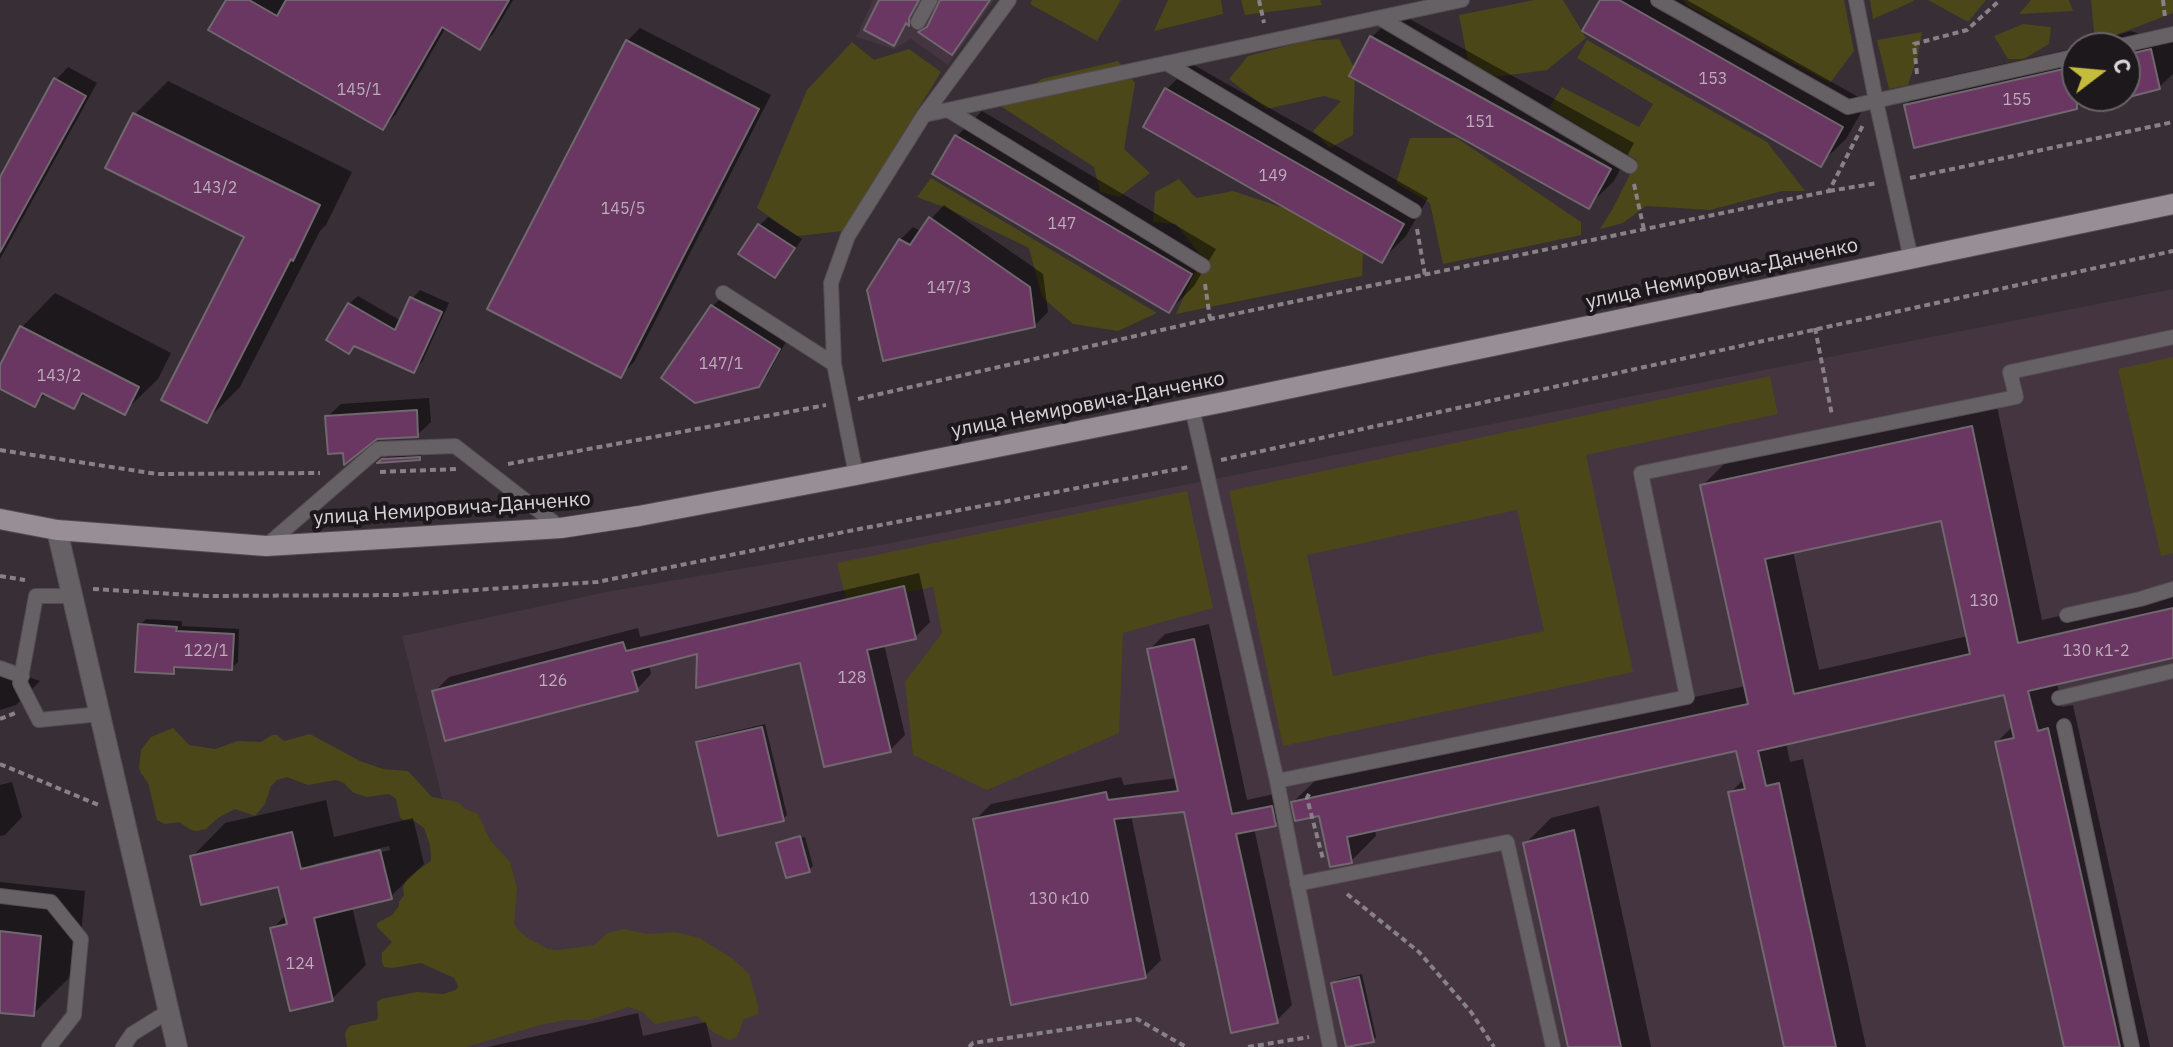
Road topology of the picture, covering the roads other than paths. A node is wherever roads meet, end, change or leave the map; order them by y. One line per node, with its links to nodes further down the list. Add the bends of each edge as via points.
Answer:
1 (930, 0): 7 (lane)
2 (1009, 0): 14 (lane)
3 (1462, 0): 6 (lane)
4 (1658, 0): 12 (lane, via 1848,107)
5 (1856, 0): 12 (lane)
6 (1380, 18): 11 (lane); 15 (lane)
7 (918, 22)
8 (2173, 34): 9 (lane)
9 (2141, 41)
10 (2061, 60): 12 (lane)
11 (1166, 63): 13 (lane); 17 (lane)
12 (1876, 101): 18 (lane)
13 (948, 110): 14 (lane); 19 (lane)
14 (924, 115): 22 (lane, via 848,236 835,271)
15 (1630, 166)
16 (2173, 204): 18 (main road, улица Немировича-Данченко)
17 (1414, 211)
18 (1911, 259): 23 (main road, улица Немировича-Данченко)
19 (1203, 266)
20 (723, 293): 22 (lane)
21 (2173, 337): 38 (lane, via 2010,372 2016,397 1641,473 1687,697)
22 (834, 364): 24 (lane)
23 (1192, 408): 24 (main road, улица Немировича-Данченко); 38 (lane)
24 (856, 475): 26 (main road, улица Немировича-Данченко)
25 (0, 519): 27 (main road, улица Немировича-Данченко)
26 (561, 528): 28 (main road, улица Немировича-Данченко); 28 (lane, via 455,446 378,449)
27 (57, 530): 28 (main road, улица Немировича-Данченко); 30 (street)
28 (266, 546)
29 (2173, 589): 31 (lane)
30 (71, 592): 34 (lane, via 36,596); 36 (street)
31 (2067, 615)
32 (0, 668): 34 (lane)
33 (2173, 671): 35 (lane)
34 (22, 676): 36 (lane, via 20,683 39,720)
35 (2059, 698)
36 (100, 714): 41 (street)
37 (2064, 726): 47 (lane)
38 (1277, 781): 39 (lane)
39 (1297, 884): 42 (lane); 46 (lane, via 1507,842)
40 (0, 896): 43 (lane, via 51,902 81,939 74,1015)
41 (169, 1011): 44 (lane, via 132,1034); 45 (street)
42 (1329, 1044)
43 (49, 1047)
44 (123, 1047)
45 (177, 1047)
46 (1553, 1047)
47 (2132, 1047)

